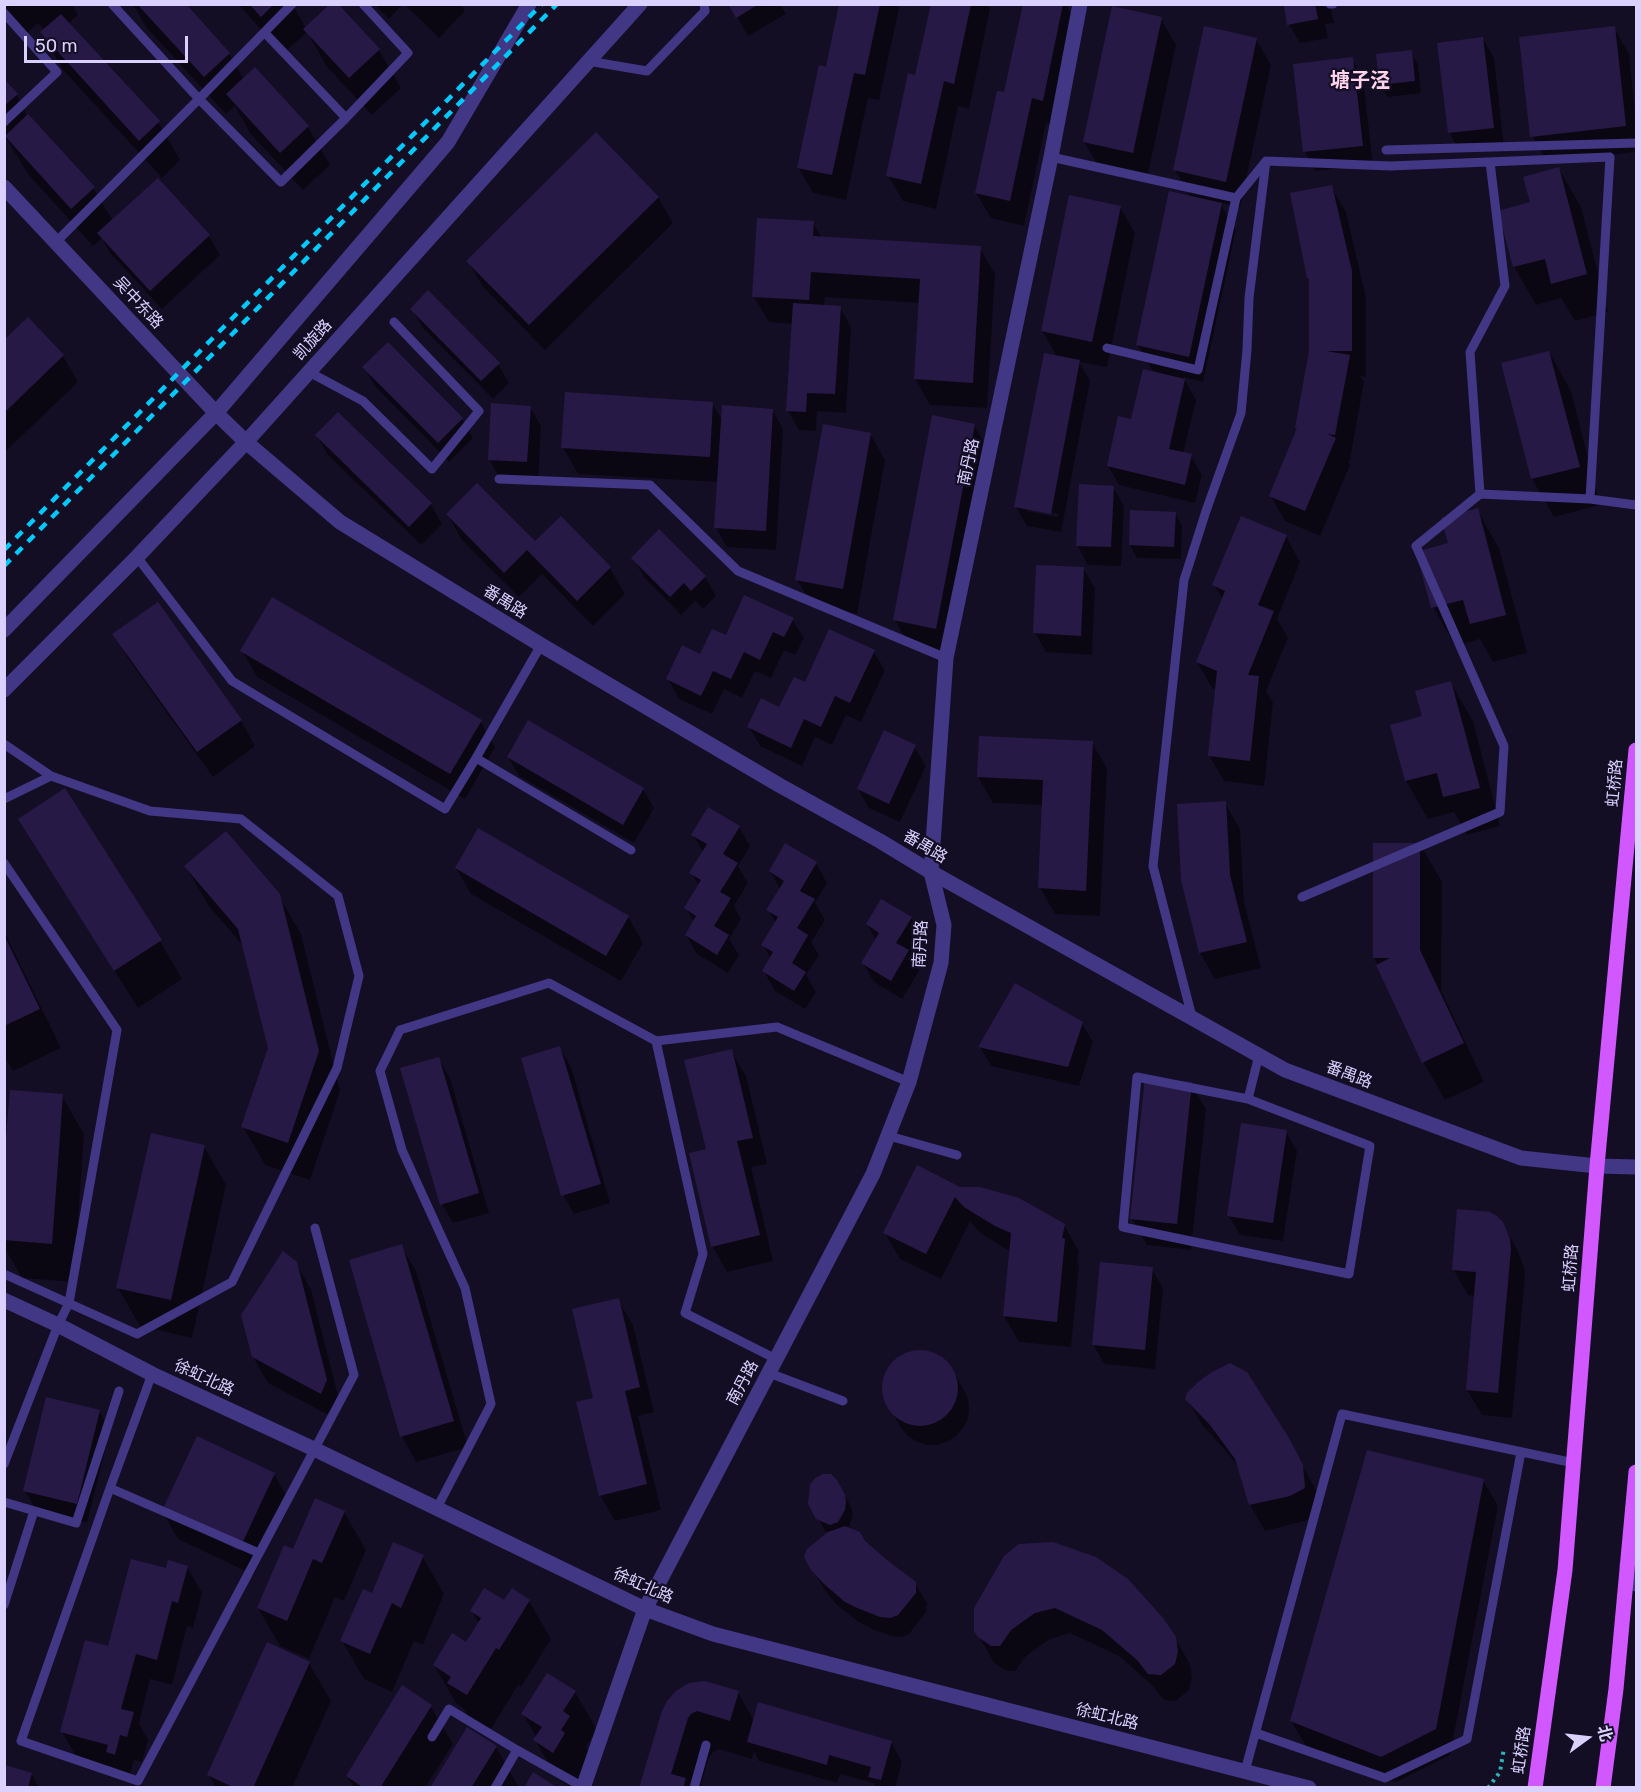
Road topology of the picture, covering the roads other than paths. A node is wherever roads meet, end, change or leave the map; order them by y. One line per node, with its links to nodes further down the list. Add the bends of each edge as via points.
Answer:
1 (112, 4): 11 (lane)
2 (292, 4): 9 (lane)
3 (363, 4): 12 (lane, via 408,53)
4 (529, 4): 25 (street, 凯旋路, via 448,142)
5 (639, 4): 10 (street, 凯旋路)
6 (704, 4): 10 (lane, via 705,11 647,71)
7 (1080, 4): 16 (street, 南丹路)
8 (4, 13): 13 (lane, via 57,72)
9 (265, 33): 11 (lane); 12 (lane)
10 (588, 61): 24 (street, 凯旋路)
11 (199, 99): 12 (lane, via 281,183); 21 (lane)
12 (346, 118)
13 (4, 122)
14 (1636, 143): 15 (lane)
15 (1386, 150)
16 (1051, 157): 20 (lane); 34 (street, 南丹路)
17 (1266, 161): 18 (lane, via 1390,166); 20 (lane); 45 (lane, via 1240,413 1184,580 1153,866)
18 (1490, 162): 28 (lane, via 1505,286 1470,352); 29 (lane, via 1610,157)
19 (4, 187): 21 (street, 吴中东路)
20 (1236, 198): 23 (lane, via 1198,370)
21 (56, 242): 25 (street, 吴中东路)
22 (394, 322): 24 (lane, via 479,411 432,469 363,401)
23 (1107, 348)
24 (309, 372): 26 (street, 凯旋路)
25 (216, 413): 26 (street, 吴中东路); 32 (street, 凯旋路)
26 (246, 442): 31 (street, 凯旋路); 33 (street, 番禺路, via 340,522)
27 (499, 479): 34 (lane, via 650,485 738,571)
28 (1480, 494): 29 (lane); 44 (lane, via 1416,546 1504,746 1500,812)
29 (1590, 499): 30 (lane)
30 (1636, 505)
31 (137, 556): 35 (street, 凯旋路); 38 (lane, via 232,681 445,809)
32 (4, 630)
33 (542, 645): 38 (lane); 43 (street, 番禺路)
34 (946, 658): 43 (street, 南丹路)
35 (4, 690)
36 (4, 744): 39 (lane)
37 (1636, 750): 52 (main road, 虹桥路)
38 (476, 758): 41 (lane)
39 (51, 776): 40 (lane); 57 (lane, via 150,811 242,819 338,896 359,976 338,1068 232,1282 137,1334)
40 (4, 799)
41 (631, 850)
42 (4, 863): 57 (lane, via 117,1029)
43 (931, 872): 45 (street, 番禺路); 48 (street, 南丹路, via 944,925 941,963)
44 (1302, 897)
45 (1192, 1017): 47 (street, 番禺路)
46 (656, 1041): 48 (lane, via 777,1027); 59 (lane, via 704,1254 685,1313); 72 (lane, via 549,983 400,1030 380,1071 402,1150 465,1288 491,1404)
47 (1259, 1055): 49 (lane); 52 (street, 番禺路, via 1285,1070 1521,1158)
48 (909, 1083): 50 (street, 南丹路)
49 (1248, 1099): 49 (lane, via 1370,1146 1349,1274 1123,1227 1137,1077)
50 (889, 1136): 51 (lane); 59 (street, 南丹路)
51 (957, 1155)
52 (1597, 1166): 53 (street, 番禺路); 66 (main road, 虹桥路)
53 (1636, 1167)
54 (315, 1228): 64 (lane, via 354,1375)
55 (4, 1274): 57 (lane)
56 (4, 1300): 58 (street, 徐虹北路)
57 (69, 1303): 58 (lane)
58 (58, 1325): 61 (street, 徐虹北路); 67 (lane)
59 (776, 1359): 60 (street, 南丹路)
60 (769, 1373): 63 (lane); 78 (street, 南丹路)
61 (152, 1374): 64 (street, 徐虹北路); 70 (lane)
62 (119, 1391): 73 (lane, via 76,1523)
63 (843, 1401)
64 (314, 1449): 72 (street, 徐虹北路); 74 (lane)
65 (1521, 1452): 66 (lane); 79 (lane, via 1342,1414); 79 (lane, via 1467,1739 1385,1778)
66 (1574, 1463): 88 (main road, 虹桥路)
67 (4, 1464)
68 (1636, 1473): 69 (main road)
69 (1636, 1480): 75 (main road)
70 (110, 1488): 74 (lane); 74 (lane, via 21,1741 138,1781)
71 (4, 1502): 73 (lane)
72 (437, 1508): 78 (street, 徐虹北路)
73 (34, 1511): 77 (lane)
74 (259, 1553)
75 (1627, 1565): 76 (street); 89 (main road)
76 (1636, 1584)
77 (4, 1605)
78 (645, 1608): 83 (street, 徐虹北路, via 713,1634); 84 (street, 南丹路)
79 (1256, 1733): 83 (lane)
80 (432, 1737): 82 (lane, via 449,1709)
81 (706, 1745): 86 (lane)
82 (517, 1750): 84 (lane); 85 (lane)
83 (1245, 1771): 87 (street, 徐虹北路)
84 (583, 1787)
85 (495, 1788)
86 (694, 1788)
87 (1309, 1788)
88 (1535, 1788)
89 (1603, 1788)

